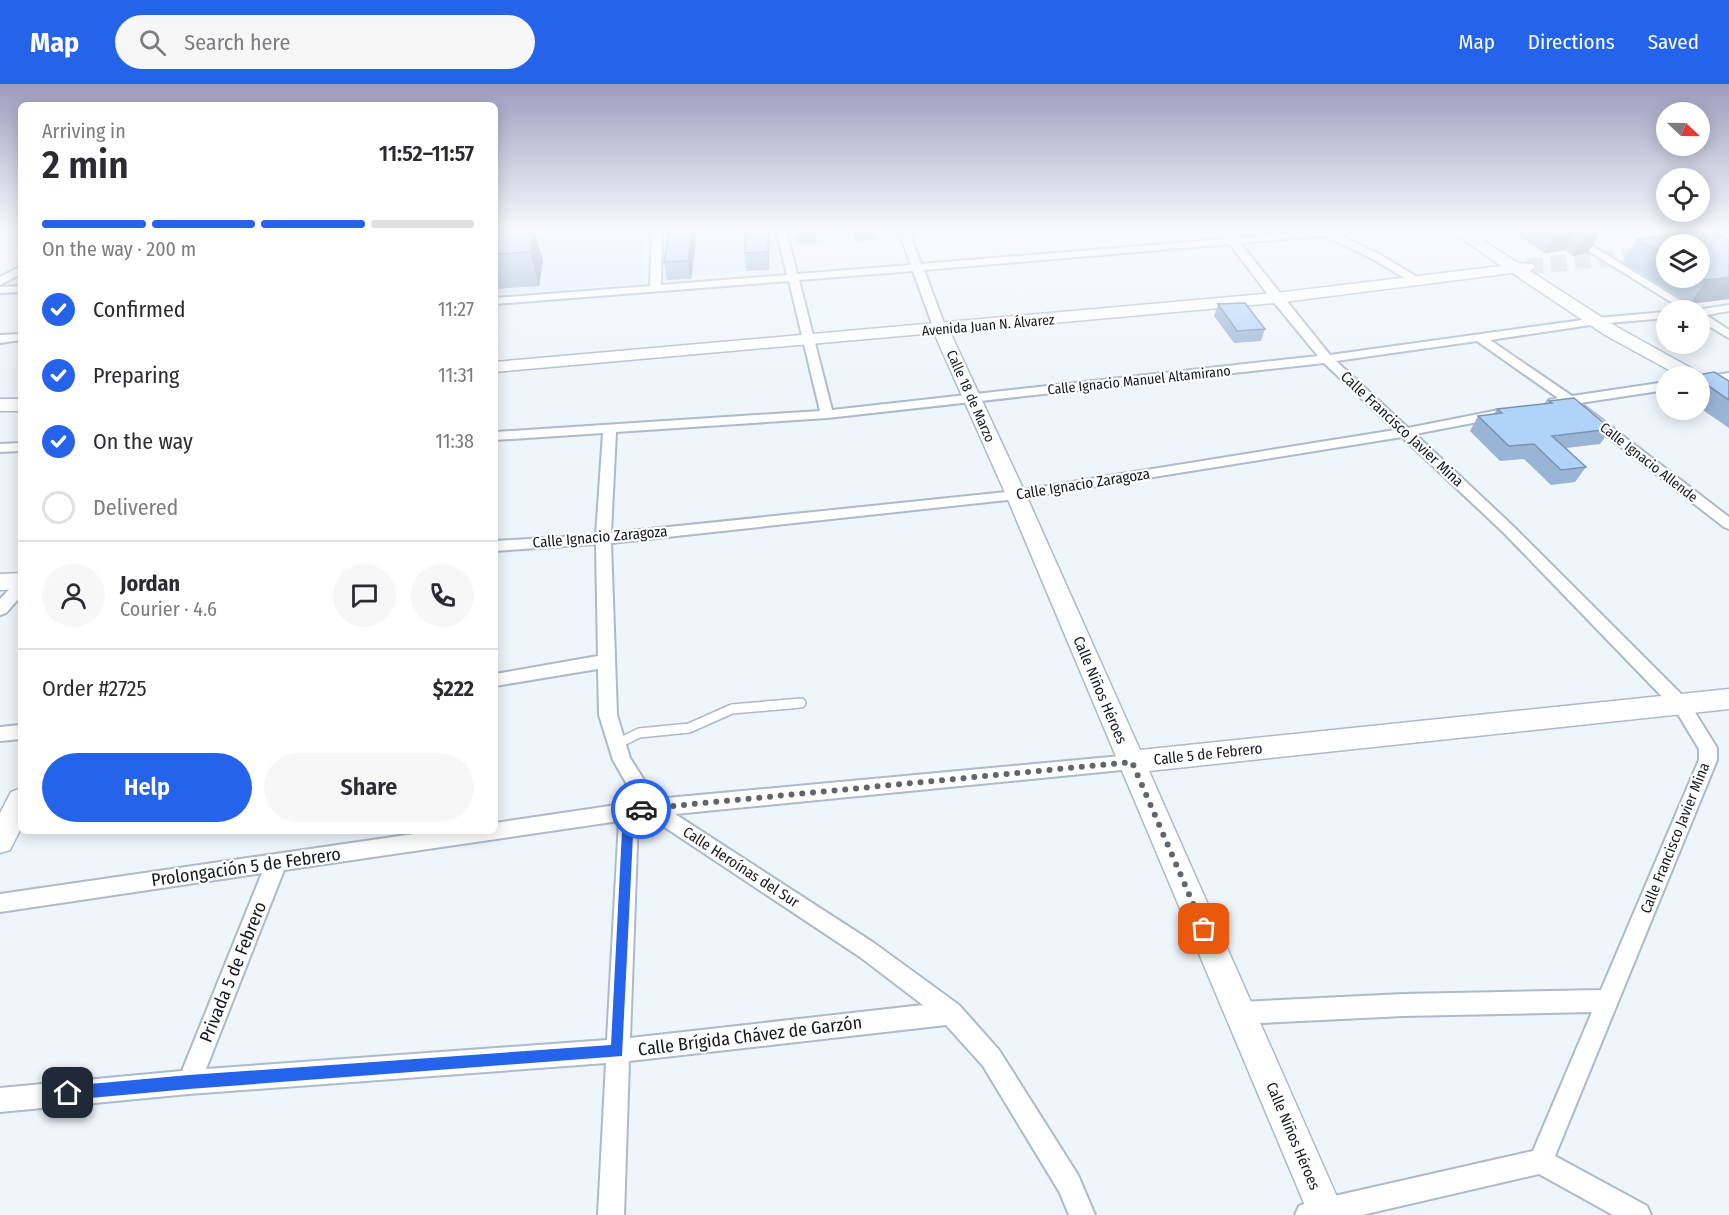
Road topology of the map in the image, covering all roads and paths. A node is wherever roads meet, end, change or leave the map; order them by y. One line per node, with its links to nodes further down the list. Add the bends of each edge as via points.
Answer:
1 (655, 282): 9 (street)
2 (741, 282): 9 (street)
3 (794, 282): 25 (street)
4 (921, 282): 20 (street, Calle 18 de Marzo)
5 (1263, 282): 12 (street, Calle Francisco Javier Mina)
6 (1400, 282): 12 (street, Avenida Juan N. Álvarez)
7 (1541, 282): 18 (street)
8 (1645, 282): 13 (street)
9 (655, 288): 14 (street)
10 (18, 289): 11 (street)
11 (0, 290)
12 (1276, 298): 20 (street, Avenida Juan N. Álvarez); 26 (street, Calle Francisco Javier Mina)
13 (1675, 300)
14 (498, 301)
15 (1729, 308): 16 (street)
16 (1710, 312)
17 (1656, 316): 18 (street, Calle Ignacio Manuel Altamirano)
18 (1597, 321): 23 (street, Calle Ignacio Manuel Altamirano); 27 (street)
19 (1710, 321): 21 (street)
20 (940, 329): 25 (street, Avenida Juan N. Álvarez); 34 (street, Calle 18 de Marzo)
21 (1729, 335)
22 (18, 337): 24 (street)
23 (1480, 338): 26 (street, Calle Ignacio Manuel Altamirano); 35 (street, Calle Ignacio Allende)
24 (0, 339)
25 (810, 340): 28 (street, Avenida Juan N. Álvarez); 38 (street)
26 (1327, 359): 34 (street, Calle Ignacio Manuel Altamirano); 40 (street, Calle Francisco Javier Mina)
27 (1675, 366)
28 (498, 367)
29 (1729, 377): 30 (street)
30 (1710, 380)
31 (1656, 387): 35 (street)
32 (1710, 387): 33 (street)
33 (1729, 398)
34 (972, 399): 38 (street, Calle Ignacio Manuel Altamirano); 44 (street, Calle 18 de Marzo)
35 (1569, 400): 36 (street); 45 (street, Calle Ignacio Allende)
36 (1536, 407)
37 (1515, 411): 40 (street, Calle Ignacio Zaragoza)
38 (827, 414): 39 (street, Calle Ignacio Manuel Altamirano)
39 (610, 429): 41 (street, Calle Ignacio Manuel Altamirano); 46 (street, Calle Heroínas del Sur)
40 (1406, 432): 44 (street, Calle Ignacio Zaragoza); 56 (street, Calle Francisco Javier Mina, via 1509,530)
41 (498, 436)
42 (18, 447): 43 (street)
43 (0, 448)
44 (1016, 495): 46 (street, Calle Ignacio Zaragoza); 60 (street, Calle Niños Héroes)
45 (1729, 524)
46 (603, 538): 47 (street, Calle Ignacio Zaragoza); 52 (street, Calle Heroínas del Sur)
47 (498, 546)
48 (18, 581): 49 (street)
49 (0, 582)
50 (18, 589): 51 (street)
51 (0, 609)
52 (606, 661): 53 (street); 59 (street, Calle Heroínas del Sur, via 608,715)
53 (498, 679)
54 (1729, 699): 56 (street, Calle 5 de Febrero)
55 (801, 703): 59 (lane, via 732,709 689,728 639,733)
56 (1682, 706): 60 (street, Calle 5 de Febrero); 68 (street, Calle Francisco Javier Mina, via 1708,748 1708,760)
57 (18, 732): 58 (street)
58 (0, 734)
59 (617, 744): 62 (street, Calle Heroínas del Sur)
60 (1132, 762): 62 (street, Calle 5 de Febrero); 70 (street, Calle Niños Héroes)
61 (18, 806): 65 (street)
62 (640, 810): 63 (street, Prolongación 5 de Febrero); 69 (street, Calle Heroínas del Sur, via 867,950); 71 (street)
63 (498, 830)
64 (472, 834): 66 (street, Prolongación 5 de Febrero)
65 (0, 841)
66 (277, 862): 67 (street, Prolongación 5 de Febrero); 72 (street, Privada 5 de Febrero)
67 (0, 903)
68 (1607, 1001): 70 (street); 74 (street, Calle Francisco Javier Mina)
69 (951, 1013): 71 (street, Calle Brígida Chávez de Garzón); 77 (street, Calle Heroínas del Sur, via 991,1058 1069,1184)
70 (1240, 1013): 75 (street, Calle Niños Héroes)
71 (617, 1051): 72 (street, Calle Brígida Chávez de Garzón); 76 (street)
72 (189, 1082): 73 (street, Calle Brígida Chávez de Garzón)
73 (0, 1100)
74 (1542, 1161): 75 (street); 78 (street)
75 (1321, 1214)
76 (611, 1215)
77 (1082, 1215)
78 (1638, 1215)

